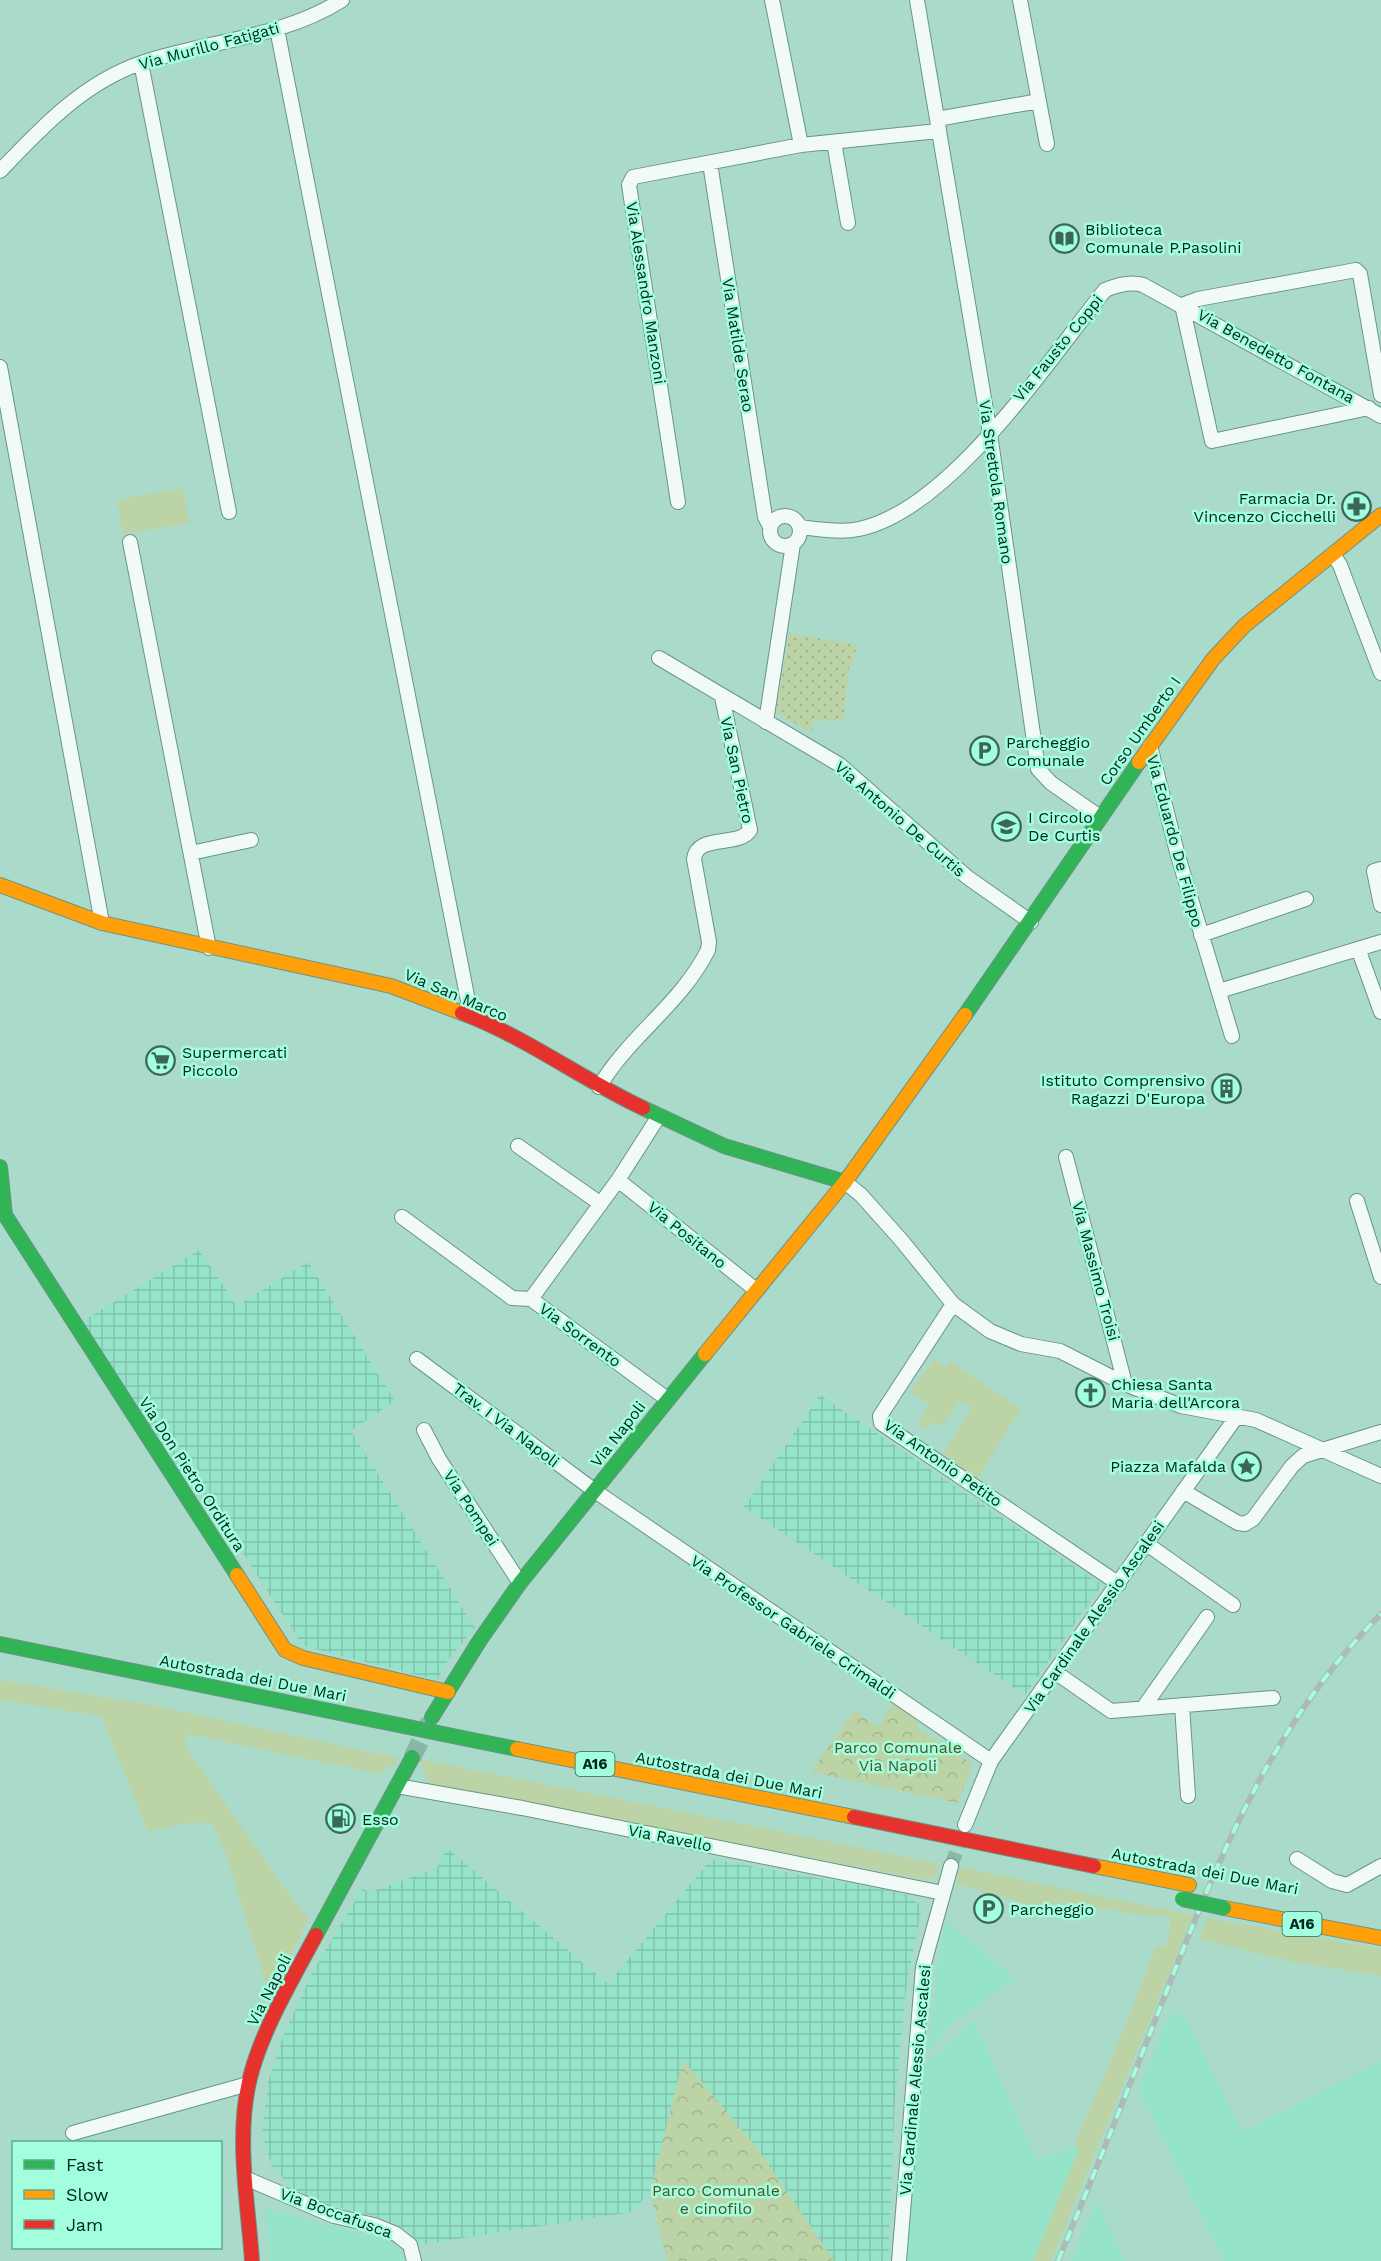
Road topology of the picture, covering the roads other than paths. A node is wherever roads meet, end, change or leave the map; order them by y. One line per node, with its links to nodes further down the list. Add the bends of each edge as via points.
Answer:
1 (342, 0): 5 (street, Via Murillo Fatigati)
2 (772, 0): 12 (street)
3 (917, 0): 9 (street, Via Strettola Romano)
4 (1020, 0): 8 (street)
5 (326, 5): 6 (street, Via Murillo Fatigati)
6 (277, 29): 7 (street, Via Murillo Fatigati); 51 (street)
7 (141, 63): 14 (street, Via Murillo Fatigati, via 106,79 51,117); 24 (street)
8 (1039, 101): 9 (street, Via Alessandro Manzoni); 11 (street)
9 (938, 125): 10 (street, Via Alessandro Manzoni); 22 (street, Via Strettola Romano)
10 (834, 142): 12 (street, Via Alessandro Manzoni); 15 (street)
11 (1047, 144)
12 (801, 146): 13 (street, Via Alessandro Manzoni)
13 (710, 163): 23 (street, Via Alessandro Manzoni, via 633,177 629,185); 26 (street, Via Matilde Serao, via 765,517)
14 (0, 171)
15 (848, 223)
16 (1105, 290): 17 (street, Via Benedetto Fontana, via 1135,283); 22 (street, Via Fausto Coppi)
17 (1182, 304): 19 (street, Via Benedetto Fontana, via 1356,270 1360,274); 20 (street, Via Benedetto Fontana); 20 (street, Via Benedetto Fontana, via 1212,441)
18 (0, 367): 44 (street)
19 (1381, 395)
20 (1369, 408): 21 (street, Via Benedetto Fontana)
21 (1381, 416)
22 (990, 434): 27 (street, Via Fausto Coppi, via 936,488 878,523 838,530); 36 (street, Via Strettola Romano, via 1038,769 1051,783)
23 (678, 502)
24 (229, 512)
25 (1381, 515): 30 (main road, Corso Umberto I)
26 (770, 526): 27 (street, via 776,518 785,516); 29 (street, via 770,536 777,544)
27 (800, 527): 29 (street)
28 (130, 542): 38 (street)
29 (793, 544): 34 (street)
30 (1334, 554): 32 (street); 35 (main road, Corso Umberto I, via 1244,626 1213,659)
31 (659, 658): 33 (street, Via Antonio De Curtis)
32 (1381, 673)
33 (722, 697): 34 (street, Via Antonio De Curtis); 53 (street, Via San Pietro, via 750,830 743,837 702,846 696,851 708,950 678,995 619,1057)
34 (766, 722): 43 (street, Via Antonio De Curtis, via 840,765 967,877)
35 (1150, 746): 36 (main road, Corso Umberto I); 45 (street, Via Eduardo De Filippo)
36 (1100, 817): 43 (main road, Corso Umberto I)
37 (251, 840): 38 (street)
38 (191, 853): 47 (street)
39 (1378, 870): 42 (street)
40 (0, 885): 44 (main road, Via San Marco)
41 (1306, 899): 45 (street, Via Eduardo De Filippo)
42 (1381, 905)
43 (1031, 922): 59 (main road, Corso Umberto I)
44 (102, 924): 47 (main road, Via San Marco)
45 (1201, 935): 49 (street, Via Eduardo De Filippo)
46 (1381, 942): 48 (street)
47 (209, 948): 51 (main road, Via San Marco, via 391,986)
48 (1359, 951): 49 (street); 50 (street)
49 (1219, 991): 52 (street, Via Eduardo De Filippo)
50 (1381, 1012)
51 (471, 1016): 53 (main road, Via San Marco, via 544,1053)
52 (1232, 1036)
53 (599, 1087): 54 (main road, Via San Marco)
54 (659, 1116): 58 (street); 59 (main road, Via San Marco, via 724,1146)
55 (518, 1146): 61 (street)
56 (1066, 1157): 68 (street, Via Massimo Troisi)
57 (0, 1167): 84 (main road, Via Don Pietro Orditura, via 5,1215 285,1650 303,1658)
58 (618, 1180): 61 (street); 64 (street, Via Positano)
59 (845, 1182): 64 (main road, Via Napoli); 66 (street, via 861,1195)
60 (1357, 1201): 63 (street)
61 (601, 1204): 65 (street)
62 (402, 1217): 65 (street, Via Sorrento, via 512,1298)
63 (1381, 1277)
64 (756, 1290): 69 (main road, Via Napoli)
65 (531, 1299): 69 (street, Via Sorrento)
66 (954, 1304): 68 (street, via 990,1331 1021,1344 1060,1351); 79 (street, Via Antonio Petito, via 880,1416 881,1423)
67 (417, 1359): 75 (street, Trav. I Via Napoli)
68 (1125, 1384): 70 (street, via 1181,1406)
69 (667, 1399): 75 (main road, Via Napoli)
70 (1237, 1416): 73 (street, via 1256,1420); 76 (street, Via Cardinale Alessio Ascalesi)
71 (424, 1431): 78 (street, Via Pompei)
72 (1381, 1432): 73 (street)
73 (1322, 1449): 74 (street); 76 (street, via 1303,1456 1292,1466 1245,1524)
74 (1381, 1476)
75 (595, 1491): 78 (main road, Via Napoli); 90 (street, Via Professor Gabriele Crimaldi)
76 (1183, 1491): 77 (street, Via Cardinale Alessio Ascalesi)
77 (1147, 1544): 79 (street, Via Cardinale Alessio Ascalesi); 80 (street)
78 (520, 1583): 84 (main road, Via Napoli)
79 (1119, 1584): 83 (street, Via Cardinale Alessio Ascalesi)
80 (1233, 1605)
81 (1207, 1617): 87 (street)
82 (0, 1644): 97 (main road, Autostrada dei Due Mari / A16)
83 (1055, 1672): 87 (street, via 1111,1711); 90 (street, Via Cardinale Alessio Ascalesi)
84 (448, 1692): 88 (main road, Via Napoli)
85 (1273, 1698): 86 (street)
86 (1182, 1705): 87 (street); 92 (street)
87 (1143, 1708)
88 (432, 1717)
89 (412, 1758): 91 (main road, Via Napoli)
90 (992, 1761): 93 (street, Via Cardinale Alessio Ascalesi)
91 (397, 1786): 98 (street, Via Ravello); 101 (main road, Via Napoli, via 265,2035)
92 (1188, 1796)
93 (965, 1825)
94 (952, 1857): 98 (street, Via Cardinale Alessio Ascalesi)
95 (1297, 1859): 96 (street, via 1347,1886)
96 (1381, 1866)
97 (1194, 1886)
98 (943, 1893): 106 (street, Via Cardinale Alessio Ascalesi, via 923,1967)
99 (1176, 1898): 100 (main road, Autostrada dei Due Mari / A16, bridge)
100 (1381, 1938)
101 (248, 2084): 102 (street); 103 (main road, Via Napoli, via 243,2137)
102 (73, 2133)
103 (245, 2178): 104 (main road, Via Napoli); 105 (street, Via Boccafusca, via 334,2216 396,2234 410,2245)
104 (252, 2261)
105 (414, 2261)
106 (899, 2261)

